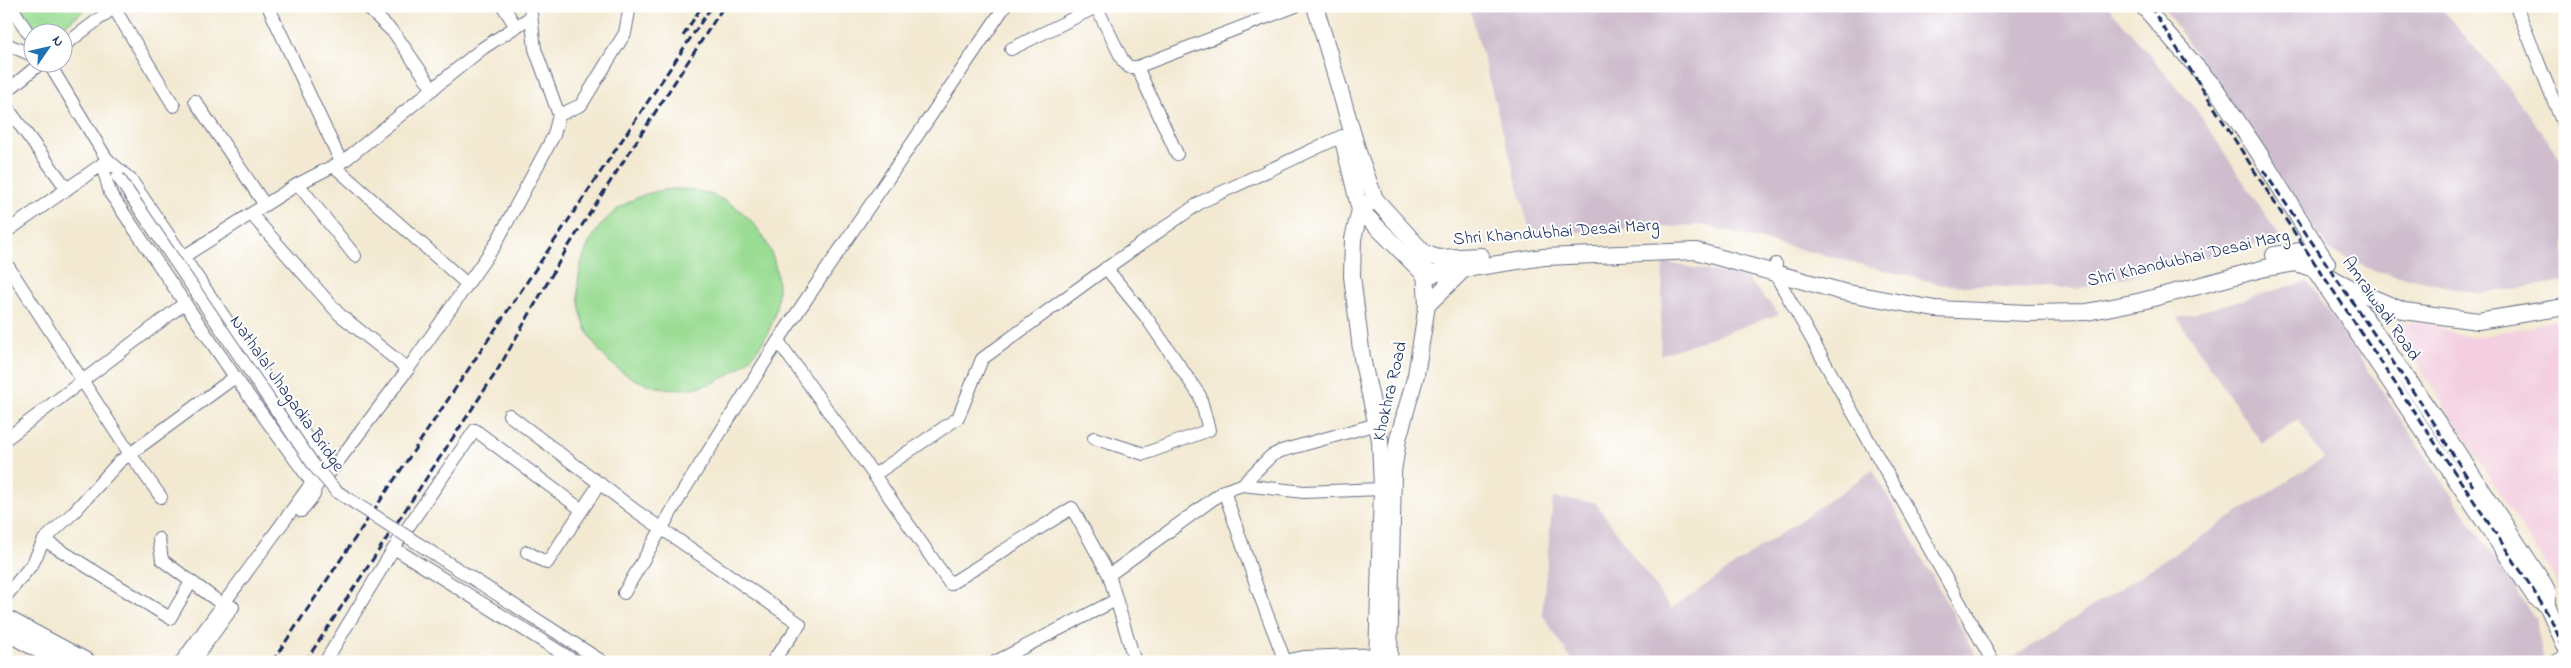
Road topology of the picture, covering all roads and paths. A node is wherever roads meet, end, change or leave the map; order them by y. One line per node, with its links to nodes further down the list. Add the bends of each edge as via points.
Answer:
1 (11, 6): 15 (street)
2 (268, 6): 34 (street)
3 (366, 6): 24 (street, via 395,34)
4 (503, 6): 16 (street)
5 (630, 6): 29 (street, via 625,33 581,104)
6 (1005, 6): 61 (street)
7 (1296, 6): 21 (street)
8 (1304, 6): 31 (main road, Khokhra Road)
9 (1315, 6): 38 (main road)
10 (2143, 6): 42 (main road, Amraiwadi Road, via 2215,88)
11 (2516, 6): 30 (street)
12 (115, 7): 17 (street); 28 (street)
13 (1096, 7): 19 (street); 21 (street, via 1123,61 1129,67)
14 (530, 11): 16 (street); 29 (street, via 535,49)
15 (22, 23)
16 (516, 26): 24 (street)
17 (72, 39)
18 (6, 44): 20 (street)
19 (1011, 49)
20 (22, 51)
21 (1137, 67): 32 (street)
22 (30, 72): 25 (street)
23 (54, 72): 33 (street)
24 (433, 89): 34 (street)
25 (6, 92)
26 (195, 101): 39 (street)
27 (6, 106): 37 (street)
28 (174, 106)
29 (559, 115): 56 (street, via 554,135 495,245)
30 (2565, 129)
31 (1342, 136): 40 (main road, Khokhra Road); 51 (street, via 1202,202)
32 (1177, 154)
33 (105, 162): 35 (street); 37 (street); 47 (street, via 131,180); 58 (street, via 110,193)
34 (338, 164): 36 (street); 56 (street)
35 (115, 179): 104 (street, Nathalal Jhagadia Bridge, via 310,471 332,496); 105 (street, Nathalal Jhagadia Bridge, bridge, via 315,467 336,491)
36 (298, 184): 39 (street); 46 (street)
37 (67, 189): 43 (street)
38 (1375, 199): 40 (main road); 45 (main road)
39 (265, 205): 41 (street)
40 (1360, 210): 54 (main road); 66 (main road, Khokhra Road, via 1353,239 1352,276 1362,358)
41 (251, 214): 47 (street); 62 (street, via 339,314)
42 (2301, 222): 44 (main road); 50 (main road, Amraiwadi Road)
43 (6, 232)
44 (2302, 251): 49 (main road, Shri Khandubhai Desai Marg); 50 (main road)
45 (1424, 253): 52 (main road, Shri Khandubhai Desai Marg, via 1438,258 1461,259 1551,248 1696,242); 54 (main road, Khokhra Road)
46 (355, 256)
47 (183, 257): 71 (street)
48 (6, 263): 64 (street)
49 (2254, 265): 50 (main road, Shri Khandubhai Desai Marg, via 2296,263); 52 (main road, Shri Khandubhai Desai Marg, via 2142,300 2087,312 2029,313 1935,309 1843,292)
50 (2320, 266): 55 (main road, Shri Khandubhai Desai Marg); 57 (main road, Shri Khandubhai Desai Marg, via 2405,303 2477,312); 91 (main road, via 2535,596)
51 (1106, 268): 68 (street, via 1146,317 1200,396 1209,430 1144,454); 72 (street, via 982,359 958,418)
52 (1775, 268): 53 (main road, Shri Khandubhai Desai Marg, via 1696,251 1544,257); 109 (street)
53 (1463, 270): 54 (main road, Shri Khandubhai Desai Marg); 59 (main road, Shri Khandubhai Desai Marg)
54 (1425, 275): 59 (main road, Khokhra Road)
55 (2339, 281): 60 (main road, Shri Khandubhai Desai Marg, via 2404,311 2478,321); 91 (main road, Amraiwadi Road, via 2438,423 2543,583 2547,590)
56 (467, 284): 62 (street)
57 (2565, 299)
58 (185, 303): 63 (street); 64 (street)
59 (1427, 305): 69 (main road, Khokhra Road, via 1416,376)
60 (2565, 307)
61 (778, 341): 72 (street); 80 (street)
62 (408, 369): 71 (street)
63 (235, 377): 70 (street); 75 (street)
64 (84, 380): 67 (street); 70 (street)
65 (509, 416): 73 (street)
66 (1379, 432): 69 (main road); 74 (street, via 1281,451 1271,456); 76 (main road, Khokhra Road)
67 (8, 434)
68 (1094, 438)
69 (1398, 439): 96 (main road, Khokhra Road, via 1393,472)
70 (130, 454): 78 (street); 82 (street)
71 (330, 472): 75 (street)
72 (874, 475): 85 (street, via 950,584 1072,508)
73 (600, 483): 79 (street); 80 (street)
74 (1242, 485): 76 (street, via 1304,492); 77 (street)
75 (314, 487): 90 (street, via 308,488); 101 (street, via 314,495)
76 (1382, 489): 96 (main road, Khokhra Road)
77 (1224, 491): 85 (street); 97 (street)
78 (162, 497)
79 (582, 510): 83 (street, via 475,430); 84 (street, via 547,563)
80 (661, 529): 87 (street); 106 (street, via 800,624)
81 (159, 539): 86 (street, via 162,560)
82 (44, 540): 86 (street, via 170,618); 88 (street, via 33,563)
83 (394, 548): 102 (street); 103 (street)
84 (527, 552)
85 (1109, 575): 89 (street)
86 (191, 582): 90 (street)
87 (624, 593)
88 (6, 596)
89 (1116, 600): 107 (street); 108 (street)
90 (223, 605): 100 (street)
91 (2547, 605): 94 (main road, Amraiwadi Road)
92 (6, 618): 99 (main road)
93 (6, 632): 98 (main road)
94 (2565, 645)
95 (2565, 656): 110 (street)
96 (1383, 658): 97 (street, via 1304,657)
97 (1283, 661)
98 (61, 662)
99 (88, 662)
100 (182, 662)
101 (193, 662)
102 (325, 662)
103 (576, 662)
104 (591, 662)
105 (603, 662)
106 (772, 662)
107 (995, 662)
108 (1135, 662)
109 (1993, 662)
110 (2555, 662)

